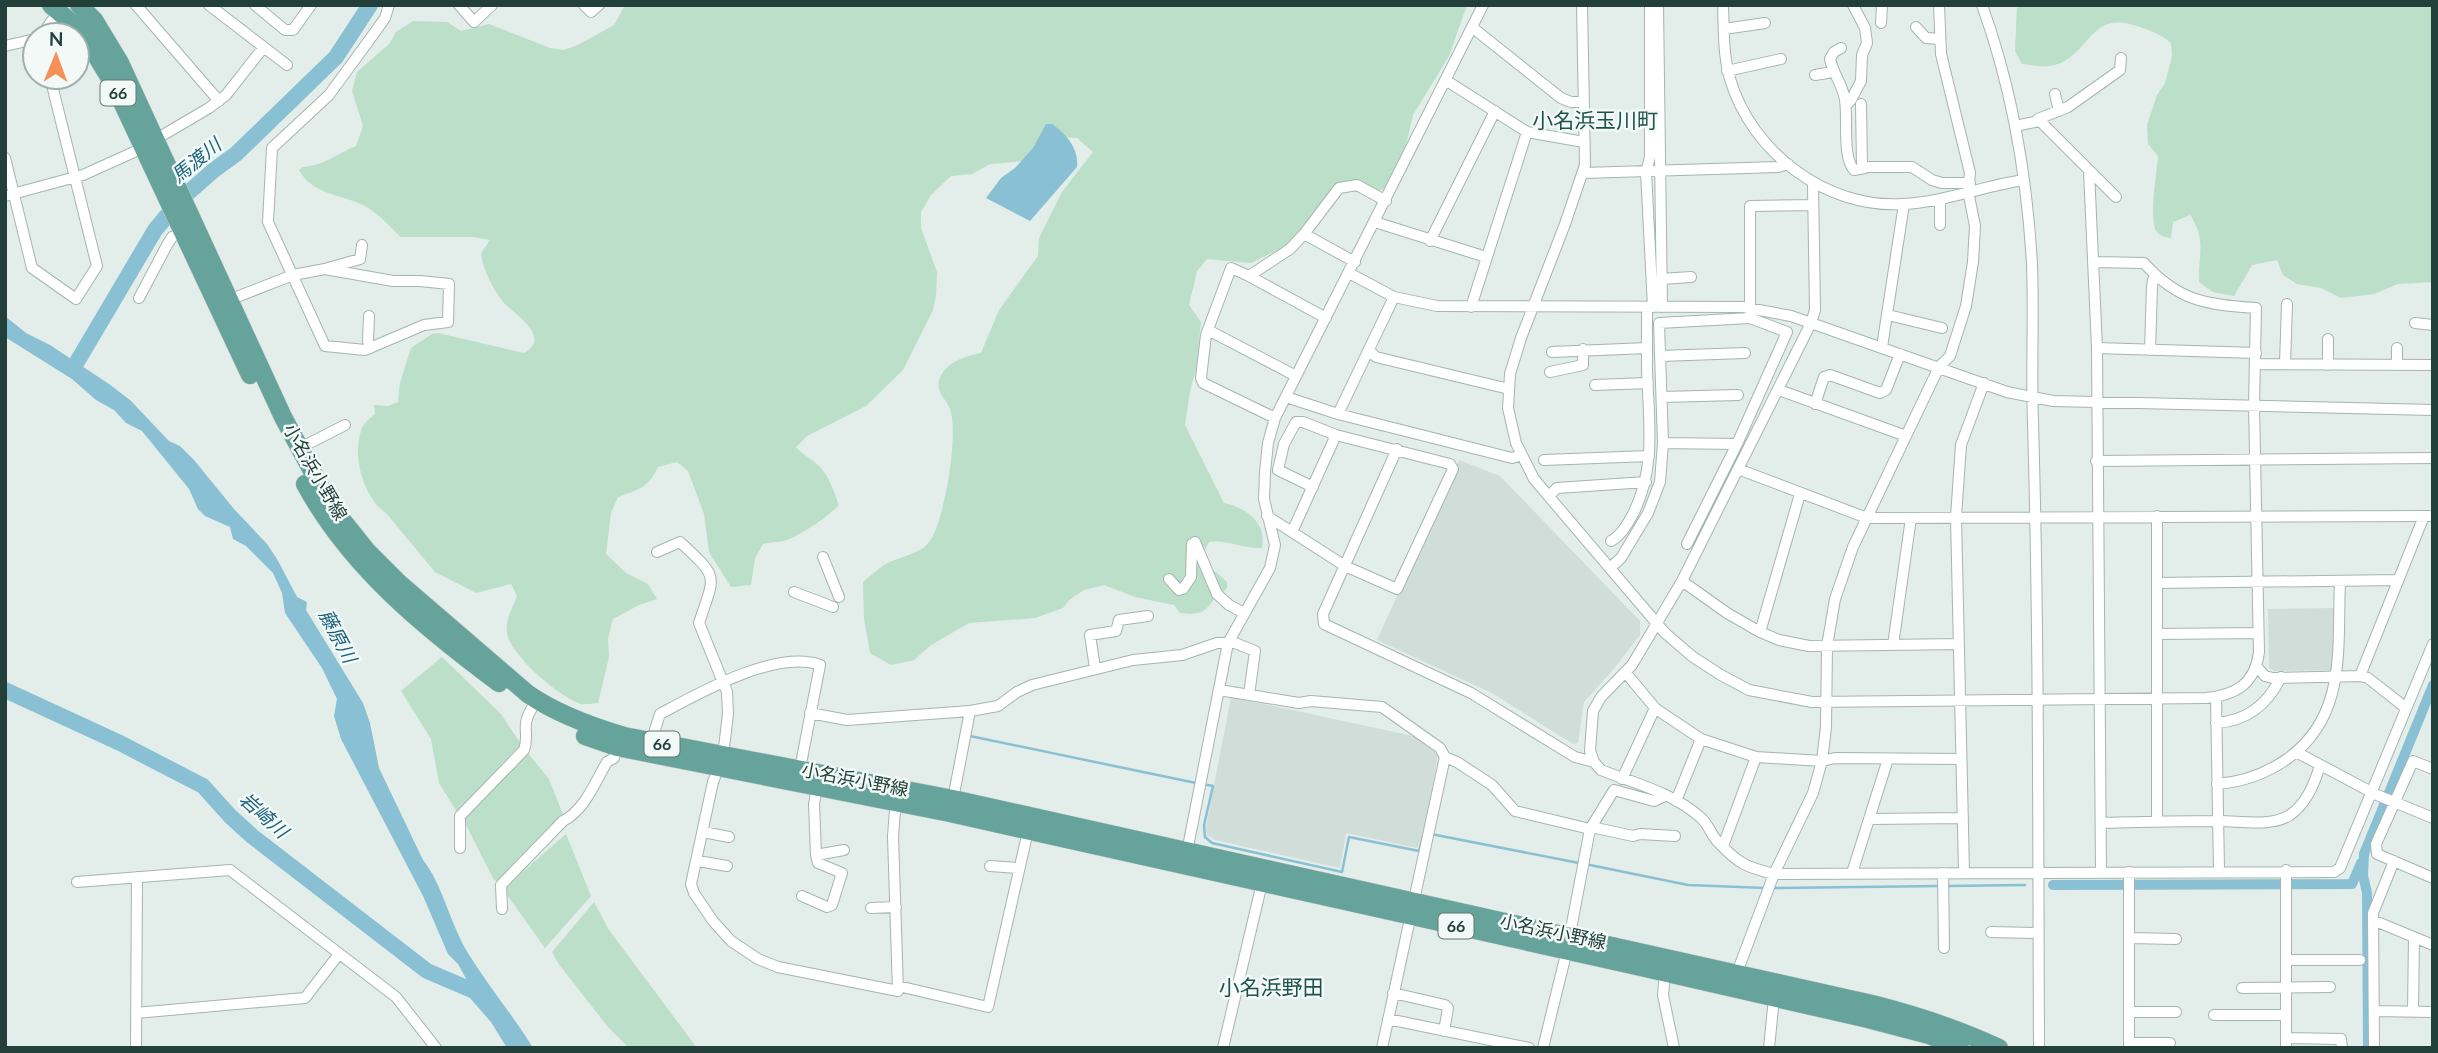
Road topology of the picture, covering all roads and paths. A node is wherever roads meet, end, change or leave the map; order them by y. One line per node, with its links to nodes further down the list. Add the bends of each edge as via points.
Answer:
1 (79, 5): 47 (main road, 小名浜小野線 / 66, via 94,20 120,63)
2 (136, 5): 38 (street)
3 (209, 5): 27 (street)
4 (255, 5): 5 (street, via 285,30 293,30)
5 (311, 5)
6 (389, 5): 77 (street, via 385,18 329,95 272,148 268,222)
7 (459, 5): 8 (street, via 474,22)
8 (492, 5)
9 (584, 5): 10 (street, via 591,12)
10 (598, 5)
11 (1483, 5): 24 (street)
12 (1582, 5): 39 (street)
13 (1650, 5): 53 (street, via 1650,157)
14 (1658, 5): 54 (street)
15 (1723, 5): 25 (street)
16 (1853, 5): 41 (street, via 1865,27 1867,43 1861,81)
17 (1882, 5): 22 (street)
18 (1939, 5): 26 (street)
19 (1983, 5): 45 (street)
20 (58, 7): 47 (main road, 小名浜小野線 / 66, via 82,32)
21 (1765, 23): 25 (street)
22 (1881, 23)
23 (1916, 27): 26 (street, via 1926,38)
24 (1473, 28): 35 (street); 39 (street, via 1561,98)
25 (1724, 29): 32 (street)
26 (1940, 39): 59 (street, via 1970,173)
27 (263, 48): 31 (street); 38 (street)
28 (1841, 48): 33 (street, via 1831,55)
29 (2121, 58): 43 (street, via 2120,70)
30 (1781, 59): 32 (street)
31 (287, 65)
32 (1727, 71): 50 (street, via 1747,117)
33 (1833, 72): 34 (street); 41 (street)
34 (1815, 75)
35 (1447, 81): 42 (street); 63 (street)
36 (53, 91): 56 (street)
37 (2055, 94): 43 (street)
38 (219, 101): 47 (street)
39 (1584, 102): 48 (street)
40 (1861, 104): 51 (street, via 1861,164)
41 (1846, 105): 51 (street, via 1844,131 1850,166)
42 (1495, 111): 46 (street); 70 (street)
43 (2059, 111): 44 (street)
44 (2040, 121): 45 (street); 52 (street)
45 (2015, 126): 57 (street)
46 (1527, 132): 48 (street); 72 (street)
47 (148, 142): 56 (street); 67 (main road, 小名浜小野線 / 66)
48 (1584, 142): 55 (street)
49 (5, 158): 60 (street)
50 (1788, 164): 54 (street); 58 (street)
51 (1866, 168): 59 (street, via 1912,167 1932,180)
52 (2089, 171): 61 (street); 74 (street)
53 (1646, 172): 54 (street); 55 (street); 88 (street)
54 (1660, 172): 81 (street)
55 (1583, 173): 87 (street)
56 (74, 177): 60 (street); 60 (street, via 97,266 76,299 32,268)
57 (2024, 180): 59 (street); 127 (street, via 2032,264)
58 (1813, 185): 64 (street, via 1853,200); 65 (street)
59 (1969, 187): 62 (street); 116 (street, via 1975,226 1966,306 1950,356)
60 (10, 195)
61 (2116, 197)
62 (1940, 198): 64 (street); 68 (street)
63 (1386, 201): 66 (street); 69 (street, via 1357,185 1339,188)
64 (1904, 204): 90 (street)
65 (1814, 205): 89 (street, via 1750,206); 93 (street, via 1815,310)
66 (1375, 222): 70 (street); 73 (street)
67 (184, 225): 83 (street, via 167,245); 84 (main road, 小名浜小野線 / 66); 203 (main road, 小名浜小野線 / 66, via 284,445 318,508 359,561 415,617)
68 (1940, 225)
69 (1304, 234): 73 (street); 78 (street, via 1275,261)
70 (1430, 241): 72 (street)
71 (362, 245): 75 (street, via 360,258)
72 (1486, 257): 86 (street)
73 (1355, 262): 76 (street)
74 (2095, 262): 79 (street, via 2144,263); 102 (street)
75 (325, 269): 77 (street); 100 (street, via 393,281 449,284 448,322 424,324)
76 (1349, 273): 82 (street); 92 (street)
77 (293, 275): 84 (street); 100 (street, via 325,346)
78 (1249, 276): 92 (street); 97 (street, via 1231,268)
79 (2156, 276): 105 (street); 111 (street, via 2189,299 2256,308)
80 (1691, 277): 81 (street)
81 (1661, 279): 88 (street)
82 (1394, 297): 86 (street); 106 (street)
83 (139, 298)
84 (229, 300): 139 (main road, 小名浜小野線 / 66)
85 (2287, 304): 112 (street)
86 (1471, 307): 87 (street)
87 (1534, 307): 88 (street); 122 (street)
88 (1654, 307): 89 (street); 101 (street)
89 (1750, 313): 93 (street, via 1791,316); 110 (street, via 1659,323); 138 (street, via 1787,332)
90 (1888, 315): 96 (street); 99 (street)
91 (369, 316): 100 (street)
92 (1326, 318): 118 (street)
93 (1811, 323): 99 (street); 123 (street)
94 (2415, 323): 95 (street)
95 (2433, 325)
96 (1942, 328)
97 (1208, 330): 118 (street); 133 (street, via 1203,383)
98 (2328, 339): 113 (street)
99 (1882, 347): 109 (street)
100 (370, 348)
101 (1647, 348): 104 (street); 119 (street)
102 (2097, 348): 105 (street); 128 (street)
103 (2397, 348): 114 (street)
104 (1583, 349): 107 (street); 117 (street, via 1583,365)
105 (2150, 350): 111 (street)
106 (1370, 351): 122 (street, via 1376,357); 132 (street)
107 (1552, 352)
108 (1745, 353): 110 (street)
109 (1899, 354): 116 (street); 129 (street, via 1881,393 1830,374)
110 (1660, 356): 126 (street)
111 (2255, 358): 112 (street); 130 (street)
112 (2285, 364): 113 (street)
113 (2328, 365): 114 (street)
114 (2396, 365): 115 (street)
115 (2433, 365)
116 (1939, 368): 120 (street); 136 (street)
117 (1550, 372)
118 (1296, 376): 125 (street)
119 (1648, 383): 121 (street); 142 (street)
120 (1984, 383): 127 (street); 158 (street, via 1961,445)
121 (1595, 385)
122 (1509, 389): 141 (street, via 1508,408)
123 (1779, 390): 129 (street); 147 (street)
124 (1738, 396): 126 (street)
125 (1286, 397): 132 (street); 133 (street)
126 (1662, 397): 137 (street)
127 (2032, 398): 128 (street); 153 (street)
128 (2096, 403): 130 (street); 146 (street)
129 (1815, 404): 136 (street)
130 (2254, 405): 131 (street); 144 (street)
131 (2433, 410)
132 (1338, 414): 141 (street, via 1512,458)
133 (1275, 418): 152 (street, via 1265,472)
134 (345, 425): 139 (street)
135 (1336, 435): 140 (street); 149 (street); 149 (street, via 1296,422 1284,444 1278,470)
136 (1906, 436): 159 (street)
137 (1663, 443): 138 (street); 167 (street, via 1660,482 1648,513)
138 (1737, 444): 163 (street)
139 (298, 449): 210 (main road, 小名浜小野線 / 66, via 331,506 367,551 528,694 593,727)
140 (1396, 449): 166 (street); 166 (street, via 1450,464 1453,469 1397,589)
141 (1522, 455): 151 (street)
142 (1649, 456): 145 (street); 148 (street)
143 (2433, 458): 144 (street)
144 (2256, 459): 146 (street); 156 (street)
145 (1544, 460)
146 (2096, 461): 154 (street)
147 (1738, 469): 150 (street); 170 (street)
148 (1646, 482): 151 (street, via 1557,488); 162 (street, via 1628,523)
149 (1313, 486): 161 (street)
150 (1800, 494): 159 (street); 180 (street)
151 (1549, 496): 167 (street)
152 (1267, 516): 161 (street); 177 (street, via 1275,545 1270,568)
153 (2036, 516): 154 (street); 158 (street); 200 (street)
154 (2098, 516): 155 (street); 198 (street)
155 (2157, 516): 156 (street); 173 (street)
156 (2256, 516): 157 (street); 172 (street)
157 (2428, 516): 169 (street)
158 (1956, 517): 160 (street); 184 (street)
159 (1867, 518): 160 (street); 187 (street, via 1835,599)
160 (1911, 518): 186 (street)
161 (1292, 532): 166 (street)
162 (1611, 541)
163 (1687, 544)
164 (657, 552): 194 (street, via 680,542 707,567 712,584 699,623)
165 (823, 557): 175 (street)
166 (1345, 566): 219 (street, via 1323,614 1324,624 1471,693 1576,757)
167 (1610, 568): 179 (street)
168 (1169, 579): 177 (street, via 1179,590 1189,582 1195,542 1217,594)
169 (2398, 580): 171 (street); 191 (street)
170 (1682, 581): 179 (street); 180 (street)
171 (2340, 581): 172 (street); 193 (street)
172 (2256, 582): 173 (street); 181 (street)
173 (2157, 583): 182 (street)
174 (794, 592): 176 (street)
175 (839, 597)
176 (833, 607)
177 (1244, 613): 183 (street)
178 (1148, 616): 189 (street, via 1119,620 1116,631 1090,635)
179 (1658, 623): 190 (street); 202 (street, via 1693,657 1749,690)
180 (1760, 632): 187 (street, via 1779,640)
181 (2258, 633): 182 (street); 188 (street)
182 (2157, 634): 199 (street)
183 (1228, 643): 189 (street, via 1169,658); 195 (street); 196 (street, via 1256,652)
184 (1959, 644): 186 (street); 201 (street)
185 (2433, 644): 205 (street)
186 (1892, 645): 187 (street)
187 (1827, 646): 202 (street)
188 (2257, 667): 192 (street, via 2265,676); 197 (street, via 2236,691)
189 (1094, 668): 206 (street, via 1032,685 998,706)
190 (1625, 672): 204 (street); 219 (street, via 1593,711 1590,751)
191 (2360, 676): 193 (street); 205 (street)
192 (2281, 677): 193 (street); 208 (street, via 2253,713)
193 (2336, 677): 212 (street, via 2325,717)
194 (723, 683): 207 (street, via 795,660 820,665); 210 (street, via 660,714); 218 (street, via 728,714)
195 (1219, 690): 196 (street); 246 (street)
196 (1249, 695): 213 (street, via 1299,704 1382,707 1440,748)
197 (2216, 697): 199 (street); 208 (street)
198 (2100, 699): 199 (street); 200 (street); 236 (street)
199 (2157, 699): 235 (street)
200 (2038, 700): 201 (street); 258 (street)
201 (1959, 701): 202 (street); 216 (street)
202 (1826, 702): 217 (street)
203 (532, 708): 211 (main road, 小名浜小野線 / 66, via 556,723); 243 (street, via 524,726 524,750 460,816)
204 (1655, 708): 209 (street); 223 (street)
205 (2406, 708): 226 (street)
206 (970, 711): 207 (street, via 848,720); 229 (street)
207 (810, 713): 221 (street)
208 (2216, 723): 224 (street)
209 (1701, 739): 214 (street); 228 (street)
210 (650, 741): 218 (main road, 小名浜小野線 / 66)
211 (617, 747): 218 (main road, 小名浜小野線 / 66); 268 (street, via 577,812 500,886)
212 (2296, 752): 220 (street); 224 (street, via 2266,772)
213 (1445, 757): 237 (street, via 1492,785 1515,811); 269 (street)
214 (1756, 757): 217 (street); 242 (street)
215 (1888, 759): 216 (street); 217 (street); 233 (street)
216 (1961, 759): 231 (street)
217 (1822, 761): 259 (street, via 1813,793)
218 (720, 762): 221 (main road, 小名浜小野線 / 66); 225 (main road, 小名浜小野線 / 66); 239 (street)
219 (1594, 762): 223 (street)
220 (2320, 765): 226 (street); 234 (street, via 2310,790 2291,814 2268,821)
221 (800, 769): 227 (main road, 小名浜小野線 / 66)
222 (2433, 769): 230 (street, via 2413,761)
223 (1622, 779): 228 (street)
224 (2217, 785): 234 (street)
225 (817, 787): 227 (main road, 小名浜小野線 / 66); 245 (street)
226 (2375, 793): 230 (street); 252 (street, via 2340,868 2334,872)
227 (897, 794): 229 (main road, 小名浜小野線 / 66); 238 (main road, 小名浜小野線 / 66); 266 (street, via 893,836)
228 (1671, 798): 237 (street, via 1654,801 1614,790); 242 (street, via 1701,817)
229 (953, 799): 246 (main road, 小名浜小野線 / 66)
230 (2393, 801): 232 (street); 248 (street, via 2376,844 2377,854)
231 (1963, 818): 233 (street); 257 (street)
232 (2433, 818)
233 (1870, 819): 255 (street)
234 (2218, 821): 235 (street); 253 (street)
235 (2157, 822): 236 (street)
236 (2101, 823): 254 (street)
237 (1590, 829): 240 (street); 276 (street)
238 (1028, 831): 246 (main road, 小名浜小野線 / 66); 251 (street)
239 (703, 832): 241 (street); 247 (street)
240 (1675, 836)
241 (729, 837)
242 (1723, 846): 259 (street, via 1734,860)
243 (460, 848)
244 (844, 850): 245 (street)
245 (816, 855): 265 (street, via 818,863 842,873 832,905)
246 (1186, 859): 264 (main road, 小名浜小野線 / 66); 269 (main road, 小名浜小野線 / 66)
247 (698, 860): 249 (street); 284 (street, via 692,889 713,921 741,948 778,967 898,991)
248 (2394, 861): 262 (street); 270 (street)
249 (727, 866)
250 (990, 866): 251 (street)
251 (1019, 868): 284 (street, via 988,1007 935,988)
252 (2286, 870): 253 (street); 280 (street)
253 (2219, 871): 260 (street)
254 (2101, 872): 258 (street); 260 (street)
255 (1852, 873): 256 (street); 259 (street)
256 (1943, 873): 257 (street); 278 (street)
257 (1964, 873): 258 (street)
258 (2038, 873): 272 (street)
259 (1774, 874): 283 (street)
260 (2129, 874): 274 (street)
261 (136, 877): 263 (street); 279 (street, via 230,870); 295 (street)
262 (2433, 878)
263 (77, 882)
264 (1262, 883): 269 (main road, 小名浜小野線 / 66); 306 (street)
265 (802, 896)
266 (896, 907): 267 (street); 284 (street)
267 (871, 908)
268 (502, 909)
269 (1412, 909): 276 (main road, 小名浜小野線 / 66); 288 (street)
270 (2373, 923): 273 (street); 290 (street)
271 (1991, 933): 272 (street)
272 (2038, 933): 314 (street)
273 (2414, 937): 277 (street); 293 (street)
274 (2129, 938): 275 (street); 291 (street)
275 (2176, 939)
276 (1568, 943): 282 (main road, 小名浜小野線 / 66); 283 (main road, 小名浜小野線 / 66); 309 (street)
277 (2433, 945)
278 (1944, 948)
279 (339, 954): 295 (street, via 305,998); 305 (street, via 397,997)
280 (2286, 960): 281 (street); 285 (street)
281 (2360, 960)
282 (1665, 972): 283 (main road, 小名浜小野線 / 66); 310 (street, via 1663,995)
283 (1734, 980): 289 (main road, 小名浜小野線 / 66); 313 (main road, 小名浜小野線 / 66, via 1912,1014)
284 (898, 986)
285 (2286, 987): 286 (street); 287 (street); 297 (street)
286 (2330, 987)
287 (2242, 988)
288 (1394, 993): 298 (street); 299 (street, via 1446,1004)
289 (1773, 998): 311 (street); 312 (main road, 小名浜小野線 / 66, via 1893,1025)
290 (2374, 1011): 293 (street); 316 (street)
291 (2129, 1012): 292 (street); 303 (street)
292 (2176, 1012)
293 (2413, 1012): 294 (street)
294 (2433, 1012)
295 (136, 1013): 304 (street)
296 (2214, 1015): 297 (street)
297 (2286, 1015): 301 (street)
298 (1388, 1019): 299 (street); 307 (street)
299 (1444, 1031): 302 (street)
300 (2170, 1043): 303 (street)
301 (2286, 1043): 315 (street, via 2341,1039)
302 (1489, 1044): 308 (street)
303 (2129, 1045)
304 (136, 1048)
305 (436, 1048)
306 (1223, 1048)
307 (1382, 1048)
308 (1529, 1048)
309 (1543, 1048)
310 (1674, 1048)
311 (1769, 1048)
312 (1960, 1048)
313 (1999, 1048)
314 (2039, 1048)
315 (2342, 1048)
316 (2374, 1048)

